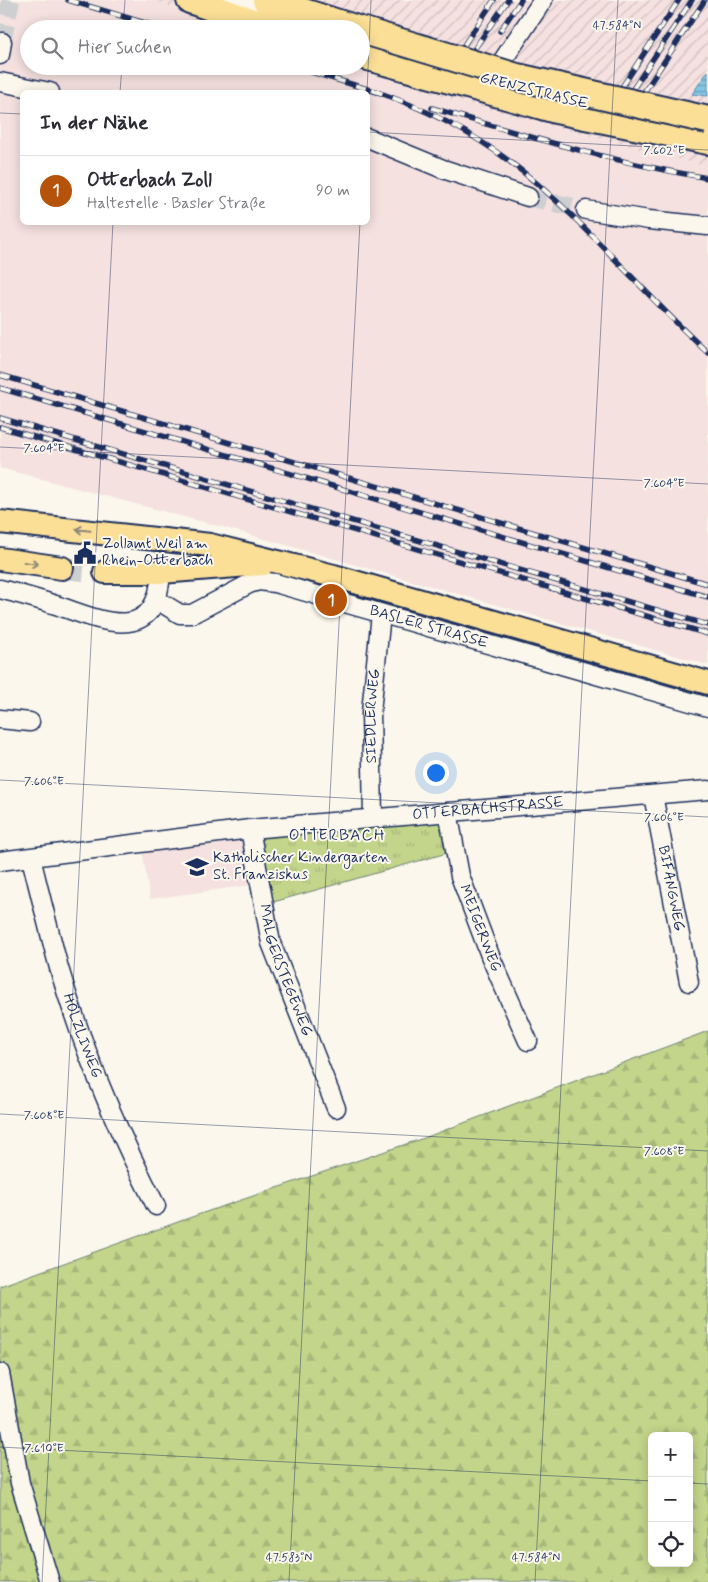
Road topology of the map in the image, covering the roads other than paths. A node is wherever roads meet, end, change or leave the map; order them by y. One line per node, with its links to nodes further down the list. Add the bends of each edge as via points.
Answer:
1 (190, 0): 5 (highway)
2 (232, 0): 6 (street)
3 (266, 0): 7 (highway)
4 (543, 0): 11 (street)
5 (247, 20)
6 (293, 20)
7 (329, 20)
8 (370, 33): 14 (highway, bridge, via 517,77)
9 (370, 45): 11 (street, GRENZSTRASSE)
10 (370, 58): 17 (highway, via 556,110)
11 (490, 80): 15 (street, GRENZSTRASSE)
12 (0, 82): 13 (street)
13 (40, 90)
14 (708, 120)
15 (708, 132)
16 (370, 139): 18 (street, via 444,169)
17 (708, 141)
18 (528, 197)
19 (586, 210): 20 (street)
20 (708, 226)
21 (0, 522): 22 (main road, one-way to 21, via 107,532)
22 (161, 542): 24 (main road, via 232,549); 27 (main road)
23 (0, 559): 25 (main road, one-way to 25)
24 (279, 564): 27 (main road); 31 (main road, via 334,576)
25 (62, 568)
26 (105, 572): 27 (main road)
27 (161, 572): 29 (street)
28 (0, 589): 29 (street, via 112,622 142,617)
29 (157, 600): 30 (street, BASLER STRASSE, via 180,614 192,614 226,594 259,581)
30 (381, 614): 32 (street, BASLER STRASSE); 38 (street, SIEDLERWEG, via 371,712)
31 (708, 683)
32 (708, 707)
33 (0, 719): 34 (street)
34 (30, 722)
35 (708, 790): 36 (street, OTTERBACHSTRASSE)
36 (652, 795): 37 (street, OTTERBACHSTRASSE); 42 (street, BIFANGWEG)
37 (448, 812): 38 (street, OTTERBACHSTRASSE); 43 (street, MEIGERWEG, via 460,876 491,958)
38 (373, 818): 39 (street, OTTERBACHSTRASSE)
39 (250, 829): 40 (street, OTTERBACHSTRASSE); 44 (street, MALGERSTEGEWEG, via 271,942)
40 (31, 858): 41 (street, OTTERBACHSTRASSE); 45 (street, HÖLZLIWEG, via 59,968 85,1046 128,1150)
41 (0, 861)
42 (689, 982)
43 (528, 1041)
44 (336, 1108)
45 (156, 1206)
46 (0, 1373): 47 (street, via 20,1483)
47 (50, 1582)

